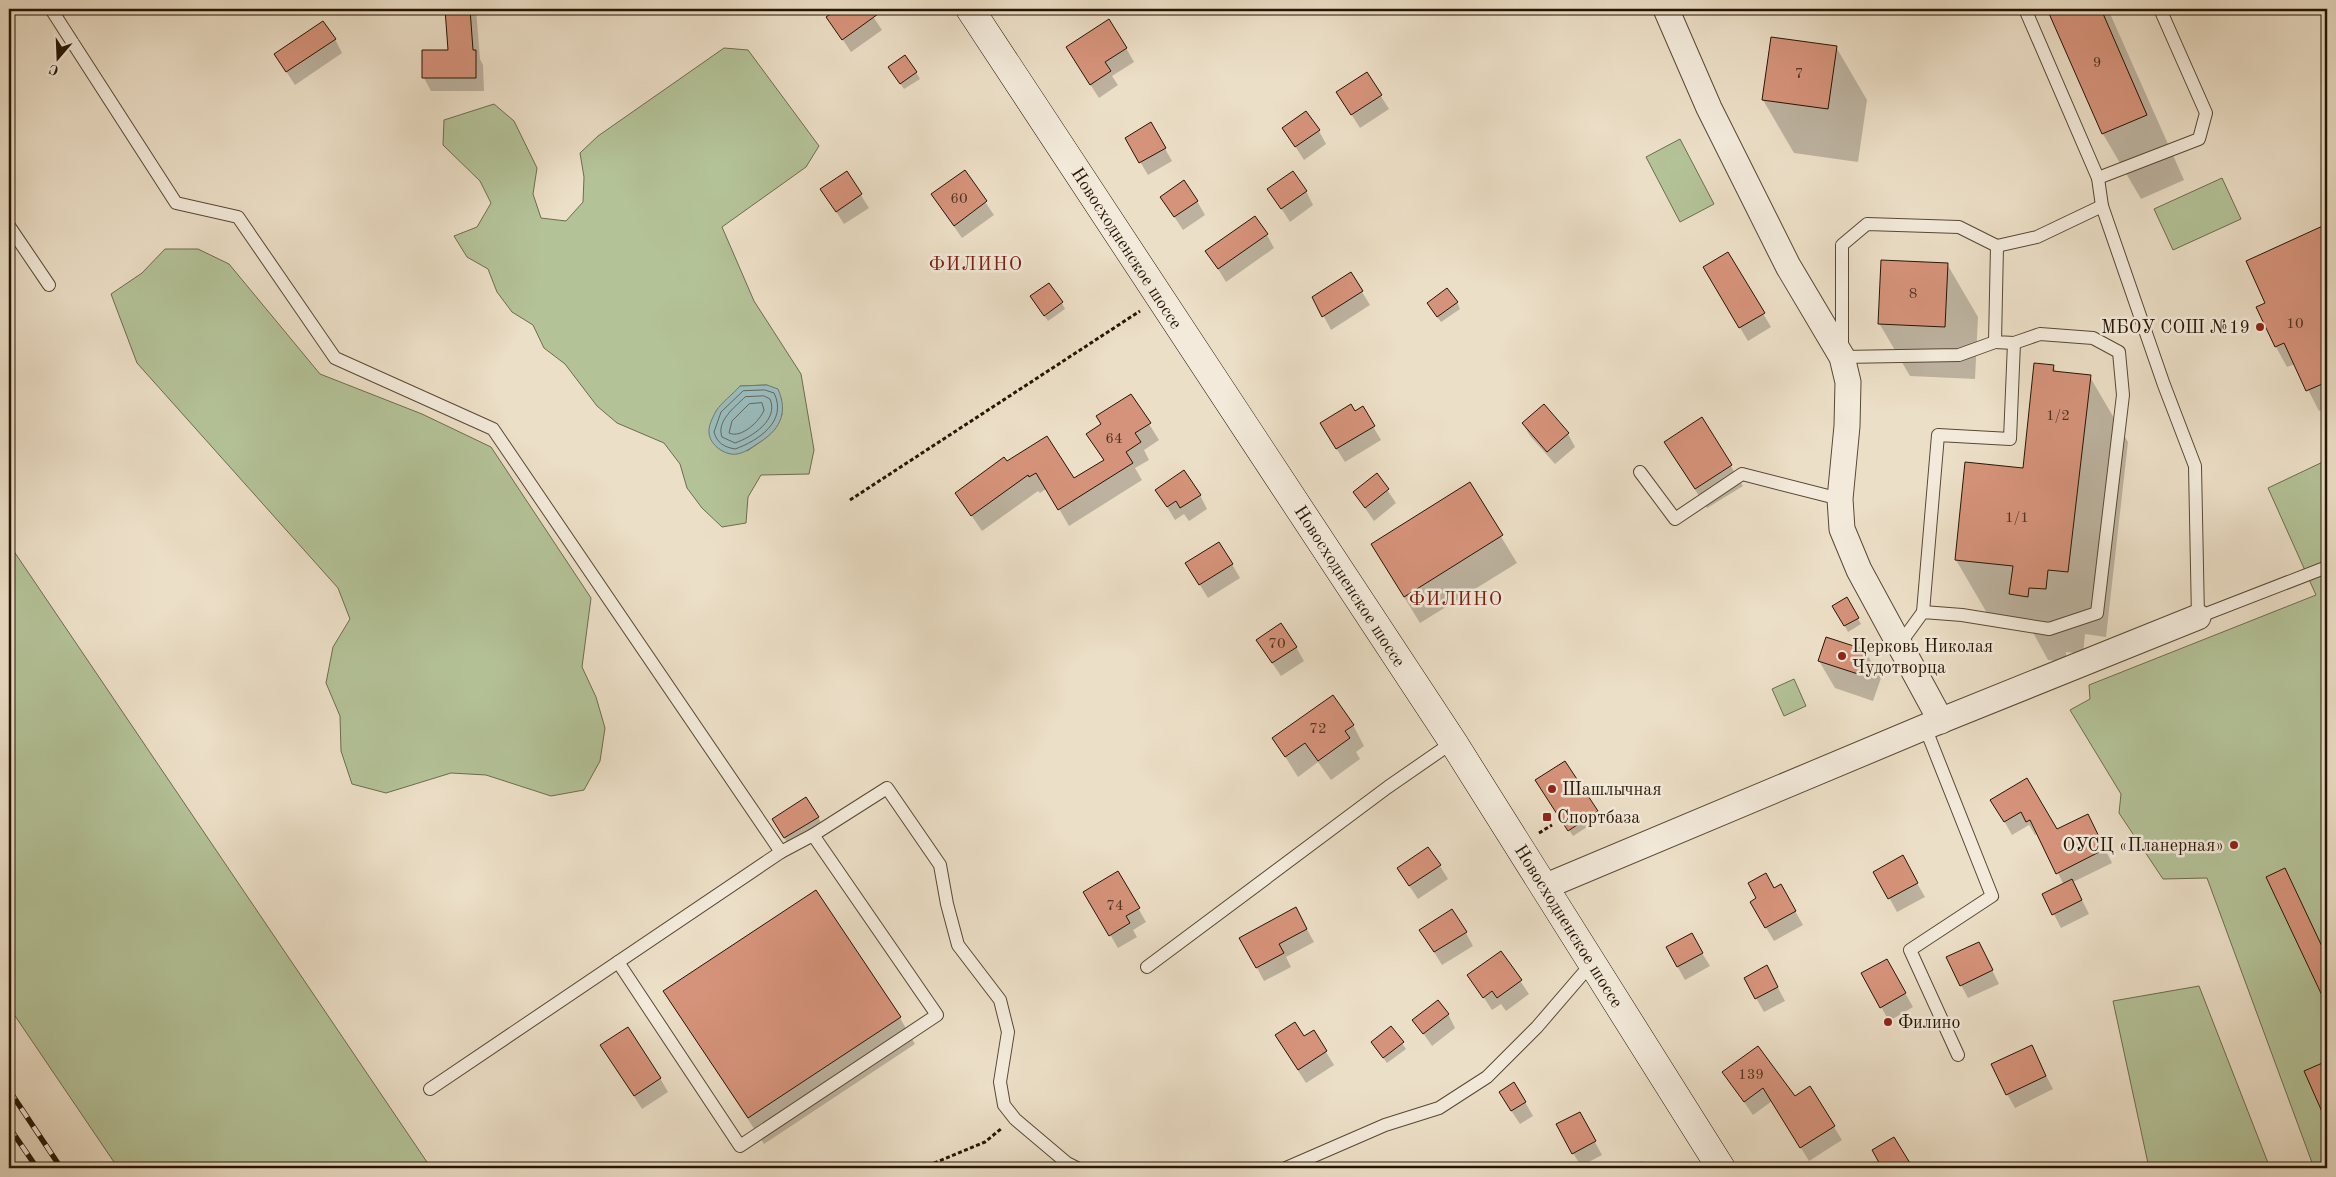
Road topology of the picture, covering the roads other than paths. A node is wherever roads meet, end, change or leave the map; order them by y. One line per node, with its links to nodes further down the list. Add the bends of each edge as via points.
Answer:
1 (51, 9): 23 (lane, via 176,202 238,218 335,358 492,429)
2 (970, 9): 21 (main road, Новосходненское шоссе)
3 (1666, 9): 13 (street, via 1709,108 1788,266)
4 (2024, 9): 6 (lane)
5 (2160, 9): 6 (lane, via 2206,113 2199,139)
6 (2098, 178): 7 (lane)
7 (2102, 206): 9 (lane, via 2037,237); 18 (lane, via 2195,466)
8 (9, 226): 10 (lane)
9 (1997, 246): 11 (lane); 13 (lane, via 1959,228 1867,224 1842,245)
10 (49, 285)
11 (1995, 342): 12 (lane); 13 (lane, via 1959,354)
12 (2014, 343): 17 (lane, via 2010,439 1938,435); 17 (lane, via 2040,334 2093,338 2119,352 2123,395 2097,613 2049,629)
13 (1842, 357): 15 (street, via 1848,382)
14 (1640, 472): 15 (lane, via 1675,520 1742,474)
15 (1840, 499): 19 (street, via 1842,529 1859,570)
16 (2327, 567): 18 (lane)
17 (1923, 612): 19 (lane)
18 (2198, 617): 20 (street)
19 (1900, 644): 20 (street)
20 (1933, 724): 24 (street); 28 (lane, via 1992,896 1910,950)
21 (1453, 742): 24 (main road, Новосходненское шоссе); 27 (lane)
22 (812, 835): 23 (lane); 25 (lane, via 937,1015 740,1146); 30 (lane, via 887,788 940,864 958,945 1000,1000 1008,1032 1000,1082 1004,1105 1015,1119)
23 (781, 852): 25 (lane)
24 (1544, 887): 26 (main road, Новосходненское шоссе)
25 (618, 962): 29 (lane)
26 (1592, 963): 31 (lane, via 1537,1027 1487,1077 1439,1108 1385,1125); 32 (main road, Новосходненское шоссе)
27 (1147, 967)
28 (1958, 1055)
29 (430, 1089)
30 (1077, 1168)
31 (1286, 1168)
32 (1721, 1168)

